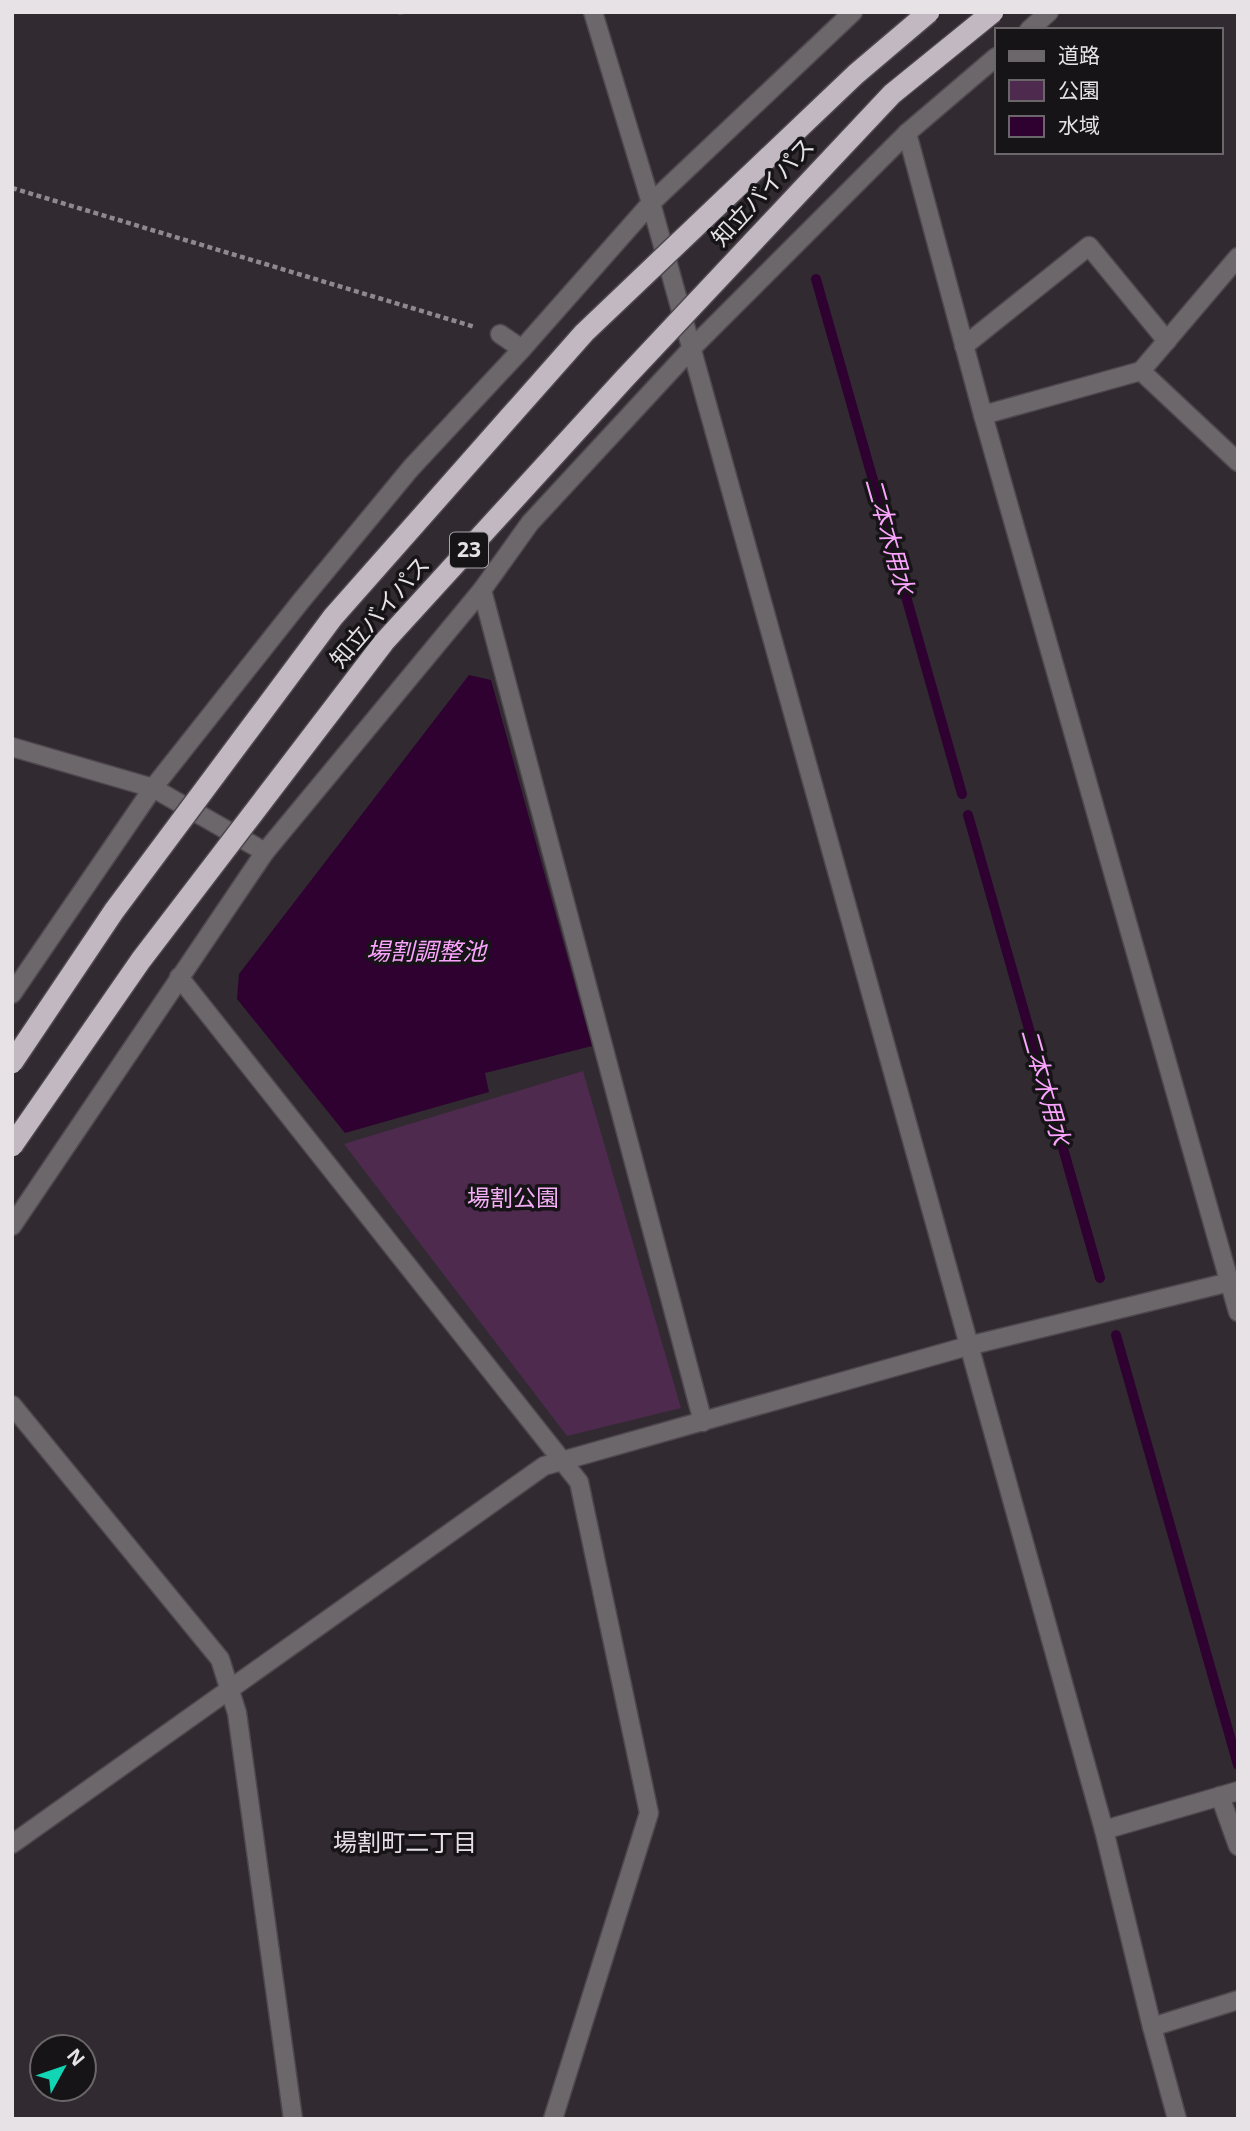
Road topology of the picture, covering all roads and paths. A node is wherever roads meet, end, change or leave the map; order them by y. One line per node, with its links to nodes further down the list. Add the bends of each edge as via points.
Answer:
1 (593, 12): 10 (street)
2 (853, 12): 10 (street)
3 (929, 12): 26 (highway, 知立バイパス / 23, bridge, via 856,74 584,333 333,617 114,911)
4 (993, 12): 27 (highway, 知立バイパス / 23, bridge, via 892,94 384,642 141,960)
5 (1049, 12): 6 (street)
6 (1031, 28)
7 (995, 58): 8 (street)
8 (906, 133): 14 (street); 16 (street)
9 (12, 187): 12 (path)
10 (651, 203): 15 (street); 16 (street)
11 (1238, 257): 13 (street)
12 (500, 334): 15 (street)
13 (1167, 341): 14 (street, via 1089,246); 17 (street)
14 (964, 346): 18 (street)
15 (523, 349): 22 (street, via 403,478)
16 (691, 349): 20 (street, via 530,523); 31 (street)
17 (1141, 371): 18 (street); 19 (street)
18 (983, 415): 29 (street)
19 (1238, 463)
20 (482, 590): 23 (street); 33 (street)
21 (12, 747): 22 (street)
22 (153, 788): 23 (street); 25 (street)
23 (265, 852): 24 (street)
24 (179, 977): 28 (street); 34 (street)
25 (12, 994)
26 (12, 1063)
27 (12, 1146)
28 (12, 1226)
29 (1234, 1282): 30 (street); 31 (street)
30 (1238, 1312)
31 (968, 1346): 33 (street); 37 (street)
32 (12, 1405): 35 (street, via 220,1659)
33 (703, 1422): 34 (street)
34 (563, 1462): 35 (street, via 544,1466); 43 (street, via 579,1482 649,1813)
35 (231, 1689): 38 (street); 42 (street)
36 (1229, 1794): 37 (street); 39 (street)
37 (1104, 1830): 41 (street)
38 (12, 1844)
39 (1238, 1846)
40 (1238, 2000): 41 (street)
41 (1152, 2027): 44 (street)
42 (293, 2119)
43 (553, 2119)
44 (1177, 2119)

